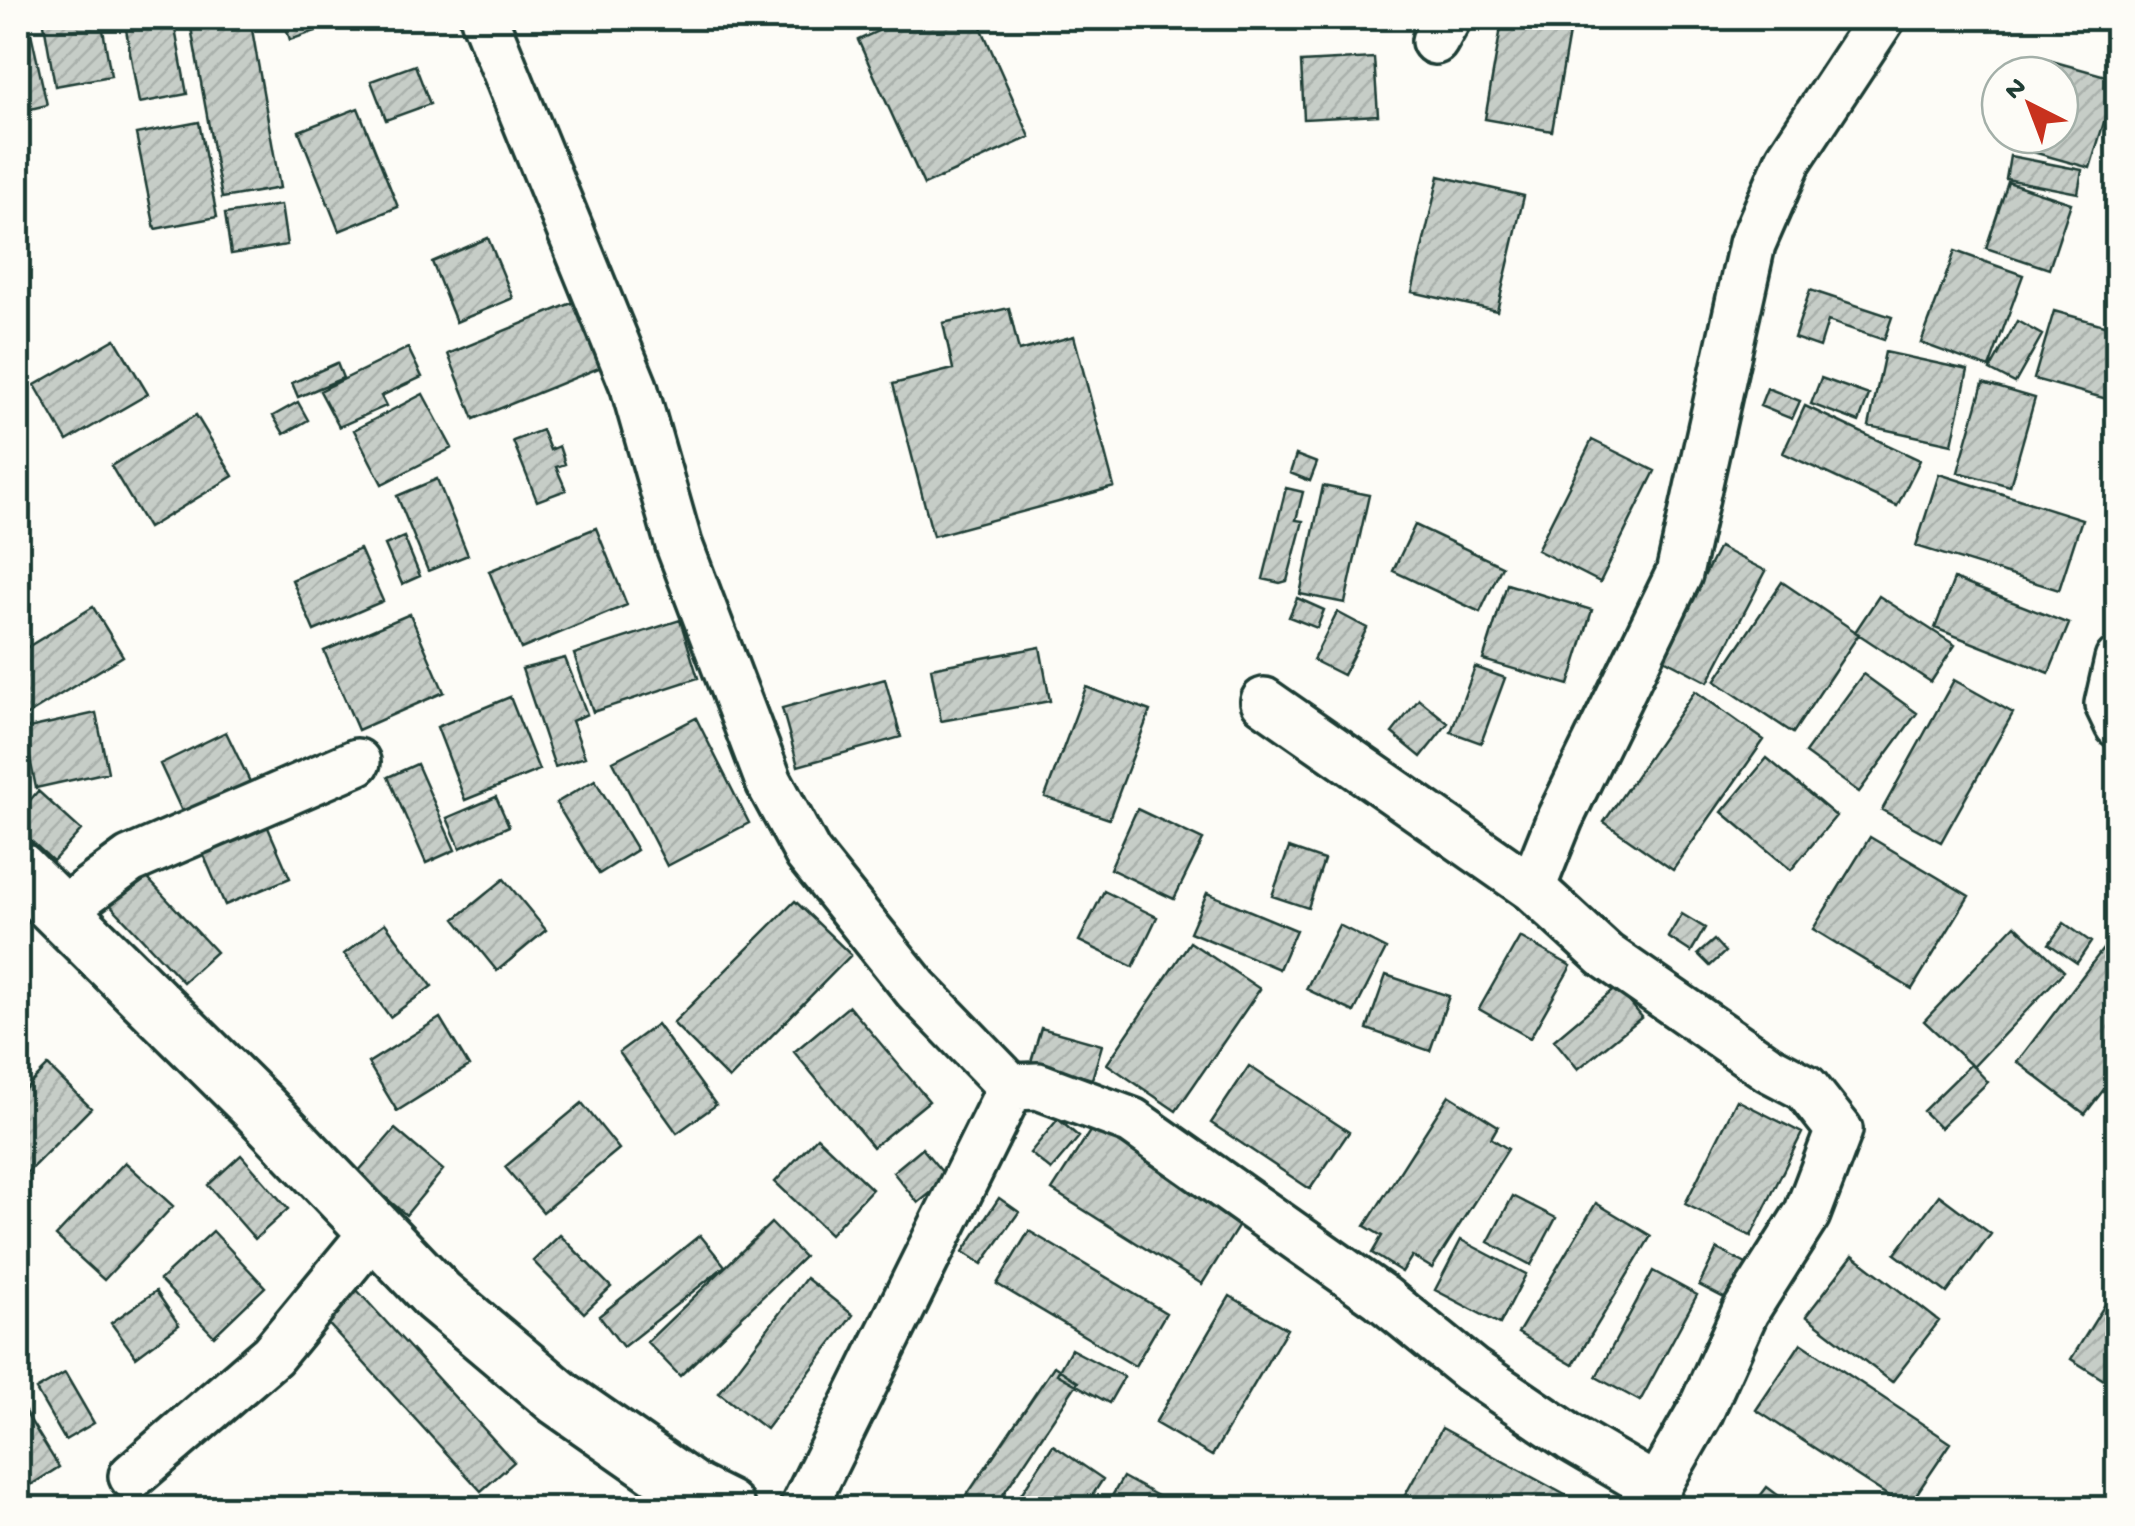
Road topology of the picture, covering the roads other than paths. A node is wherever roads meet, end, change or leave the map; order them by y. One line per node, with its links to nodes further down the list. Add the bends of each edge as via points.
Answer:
1 (484, 18): 10 (street, via 634,387 679,545 768,782 808,854 916,989)
2 (1882, 18): 8 (street, via 1789,158 1752,244 1678,574)
3 (2118, 660): 5 (street, via 2108,704)
4 (1264, 701): 8 (street)
5 (2118, 725)
6 (356, 762): 9 (street, via 130,860)
7 (18, 870): 9 (street)
8 (1532, 888): 13 (street, via 1605,955 1806,1088 1839,1130 1807,1214 1745,1312)
9 (60, 912): 11 (street)
10 (1012, 1087): 13 (street, via 1038,1086 1132,1121); 15 (street)
11 (374, 1232): 12 (street, via 272,1355); 14 (street, via 508,1358)
12 (132, 1476)
13 (1651, 1499)
14 (726, 1508)
15 (804, 1508)

